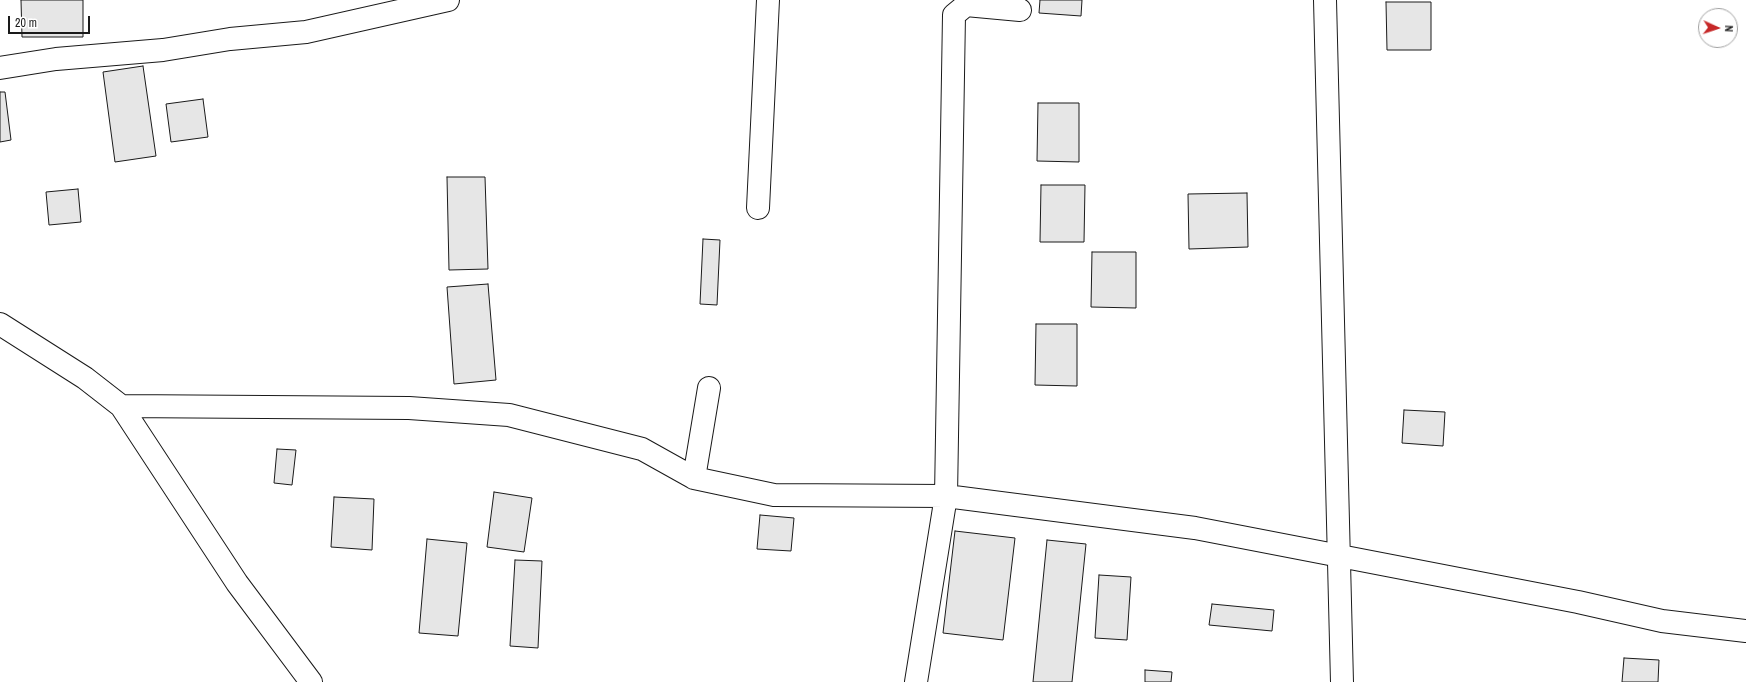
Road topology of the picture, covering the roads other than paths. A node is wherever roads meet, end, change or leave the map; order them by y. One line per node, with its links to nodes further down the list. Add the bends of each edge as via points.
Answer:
1 (448, 0): 5 (street, via 306,32 230,39 163,50 56,59)
2 (768, 0): 6 (street)
3 (1325, 0): 12 (street)
4 (1020, 10): 11 (street, via 966,5 954,15)
5 (0, 68)
6 (758, 208)
7 (0, 324): 9 (street, via 85,378)
8 (709, 388): 10 (street)
9 (121, 406): 10 (street, via 409,408 509,415 642,449); 14 (street, via 238,583)
10 (694, 478): 11 (street, via 774,494)
11 (946, 496): 12 (street, via 1195,528); 15 (street)
12 (1337, 555): 13 (street, via 1662,621); 16 (street)
13 (1746, 631)
14 (311, 682)
15 (916, 682)
16 (1342, 682)

